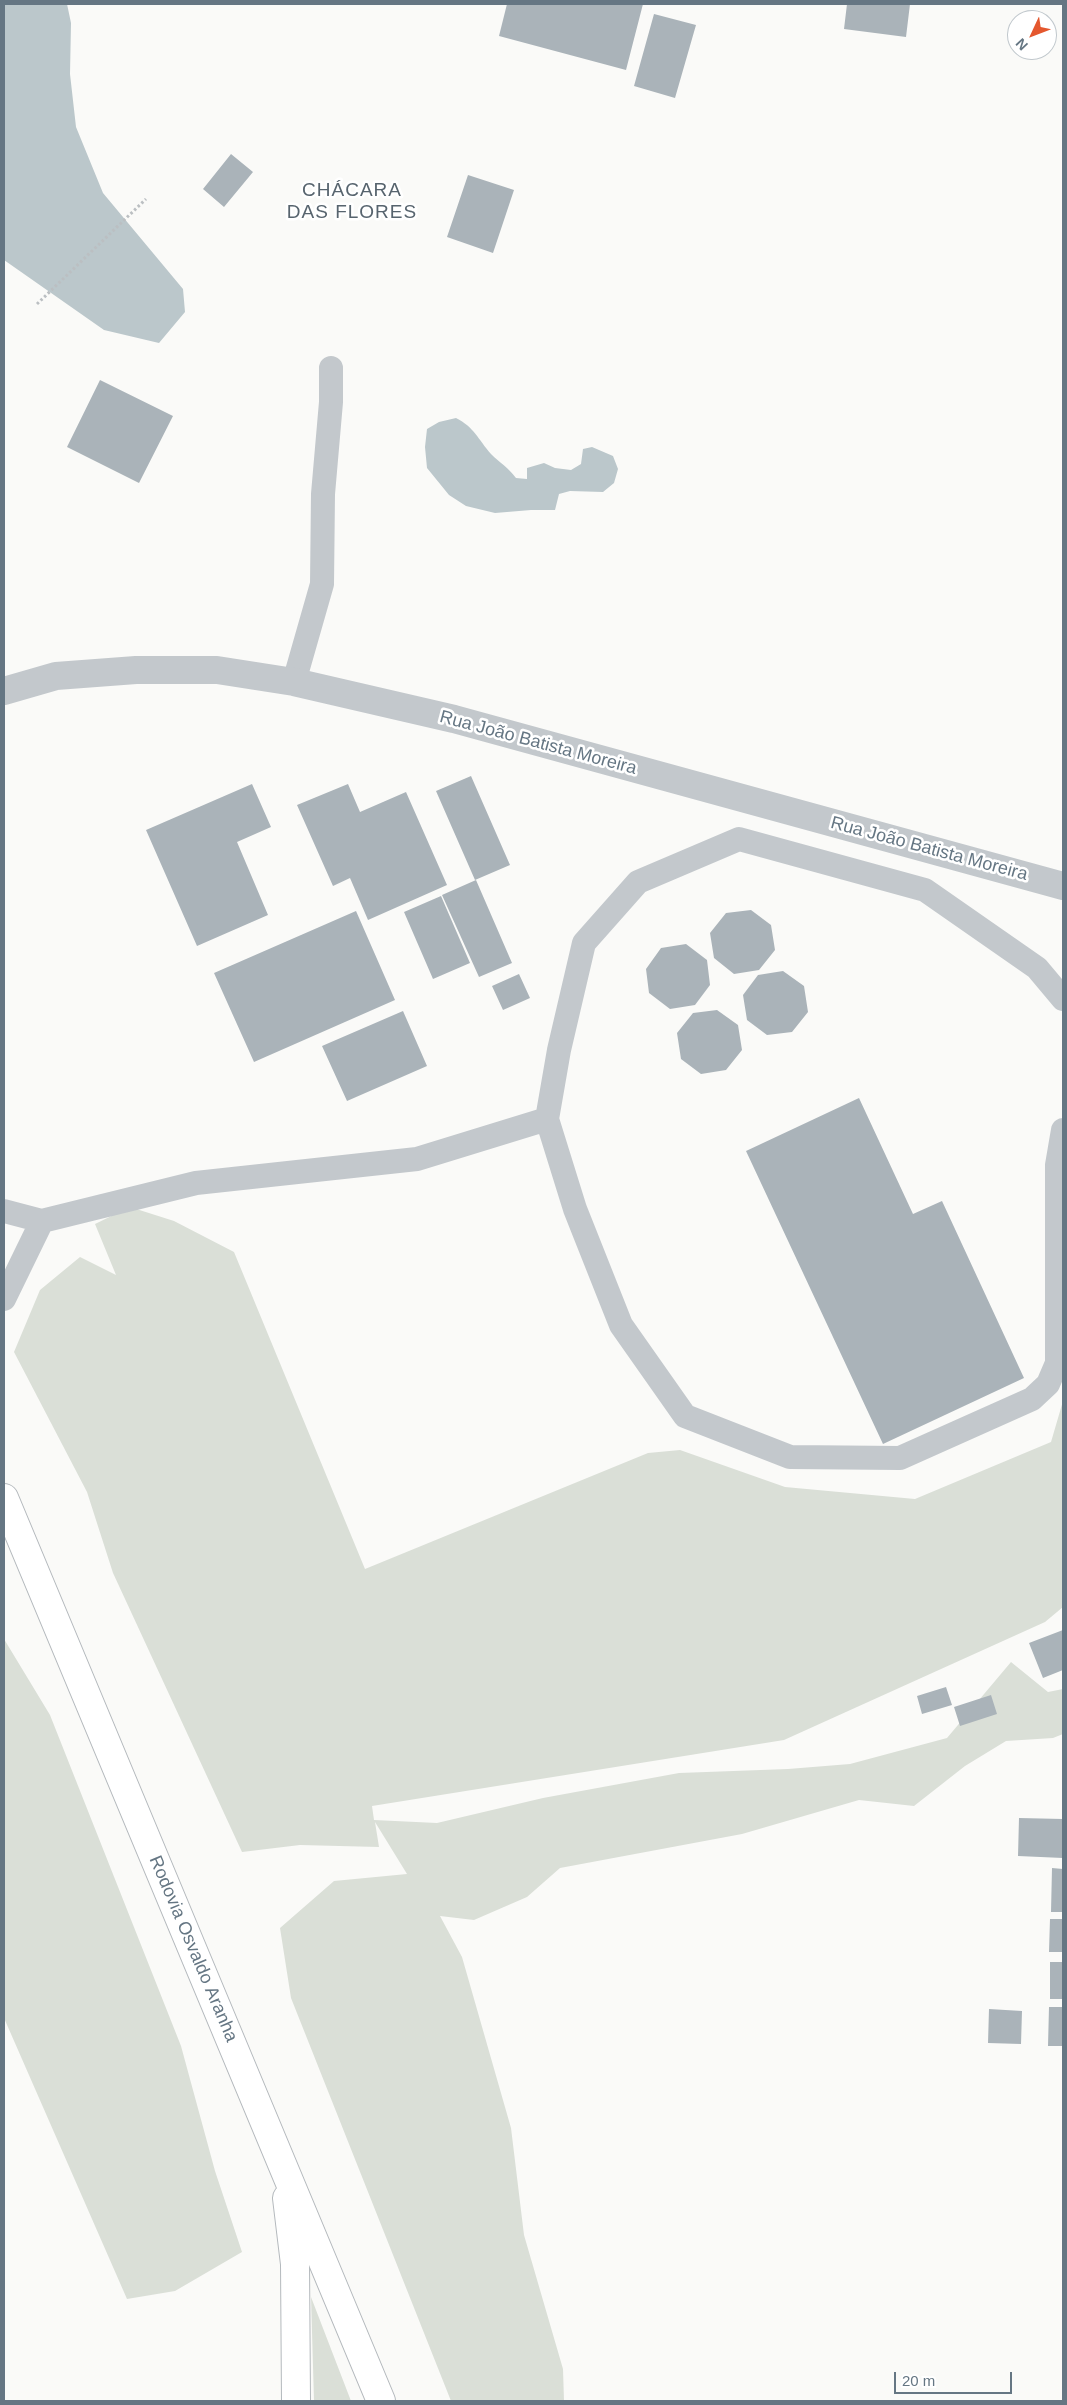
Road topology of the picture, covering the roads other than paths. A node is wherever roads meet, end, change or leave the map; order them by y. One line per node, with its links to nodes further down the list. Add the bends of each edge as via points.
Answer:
1 (331, 368): 2 (lane, via 322,584)
2 (294, 682): 3 (street, Rua João Batista Moreira, via 217,670 136,670 56,676); 4 (street, Rua João Batista Moreira, via 454,719)
3 (4, 692)
4 (1063, 886)
5 (1063, 999): 6 (lane, via 1037,968 925,890 739,839 638,882 584,943)
6 (547, 1119): 7 (lane, via 575,1209 621,1325 685,1416 790,1458 900,1458 1032,1400 1048,1384 1057,1363 1057,1165); 9 (lane, via 417,1159 196,1183)
7 (1063, 1130)
8 (4, 1211): 9 (lane)
9 (42, 1221): 10 (lane)
10 (4, 1299)
11 (4, 1498): 12 (highway, Rodovia Osvaldo Aranha)
12 (284, 2166): 13 (highway, via 295,2264); 14 (highway, Rodovia Osvaldo Aranha)
13 (296, 2401)
14 (382, 2401)

